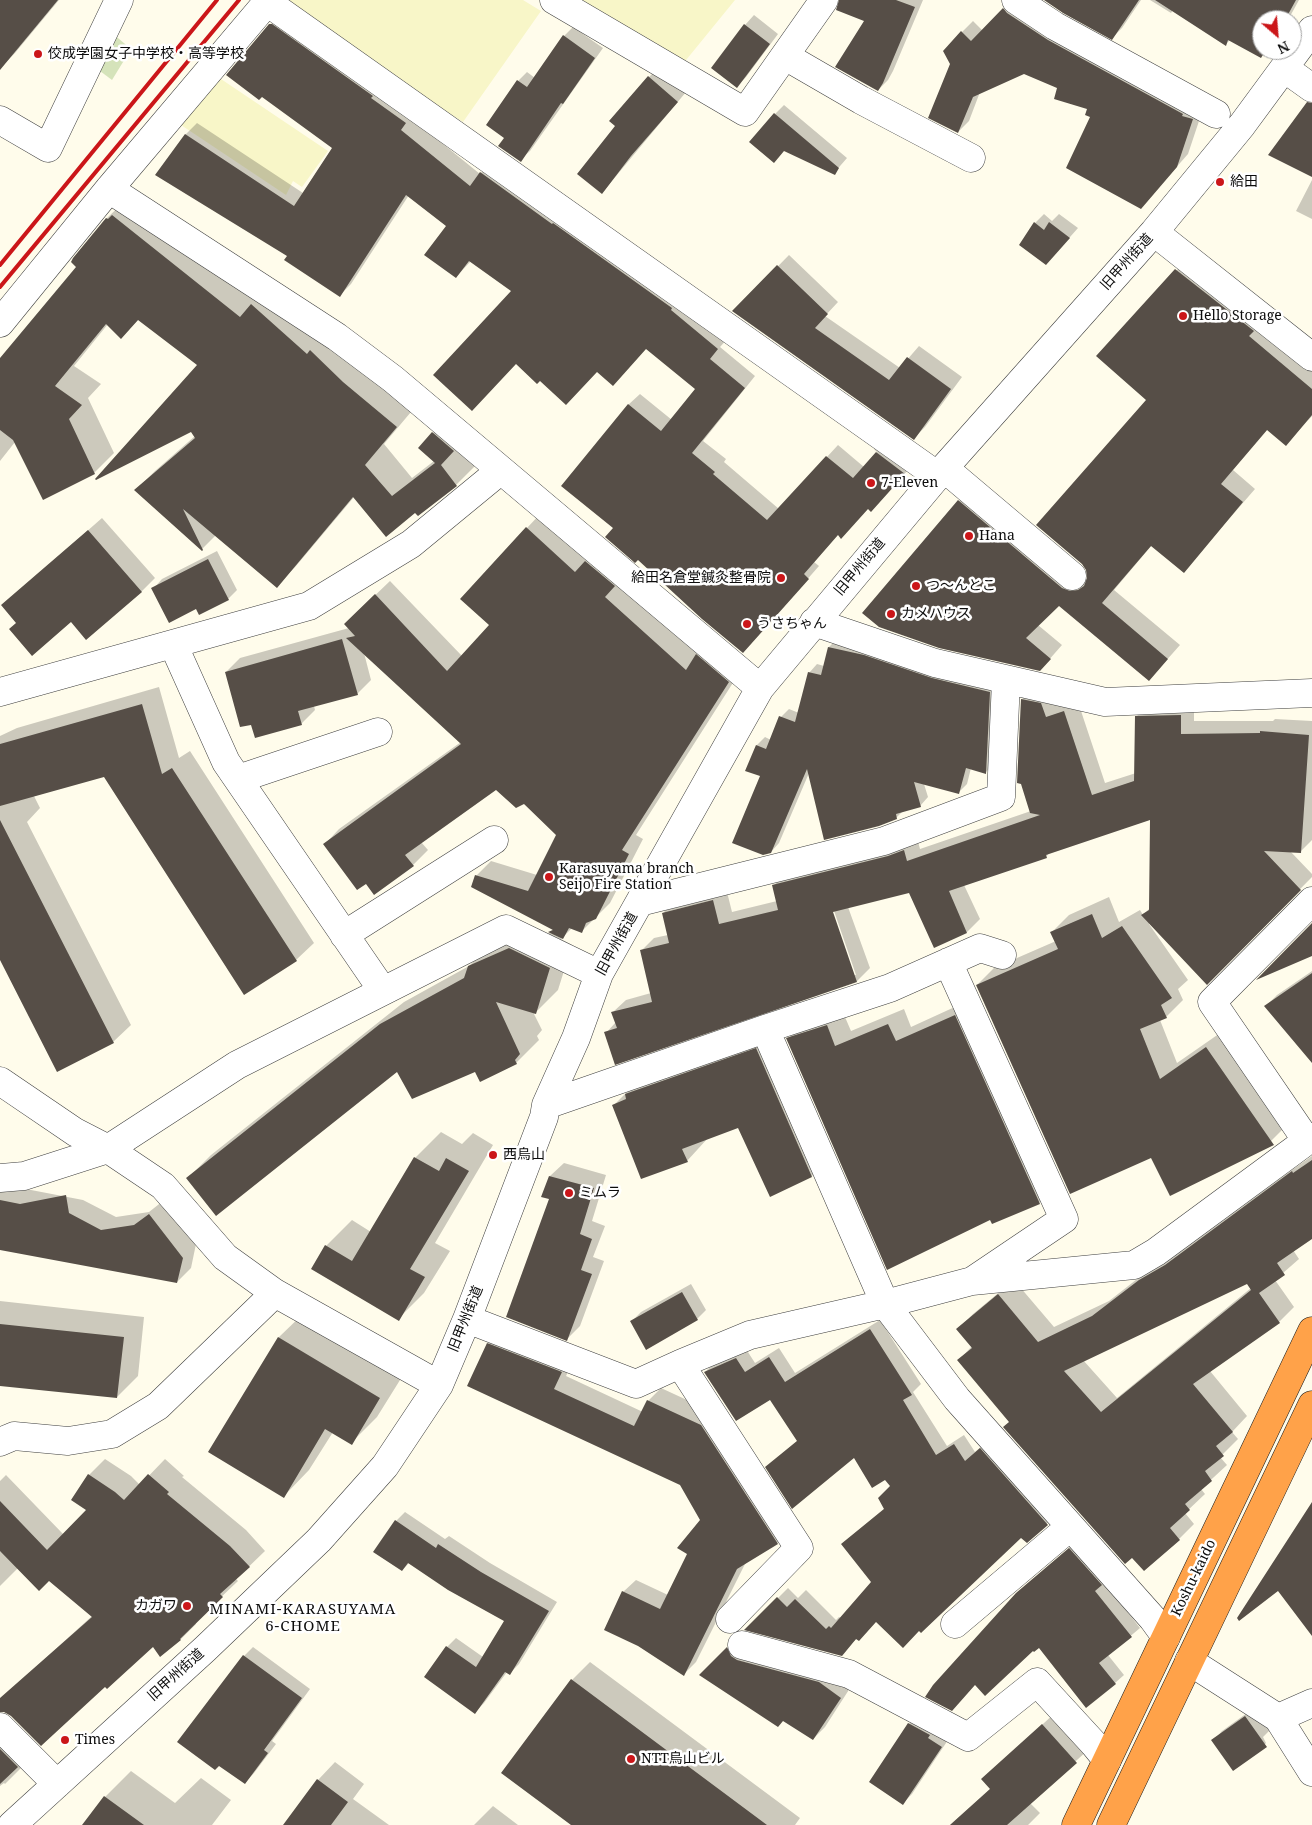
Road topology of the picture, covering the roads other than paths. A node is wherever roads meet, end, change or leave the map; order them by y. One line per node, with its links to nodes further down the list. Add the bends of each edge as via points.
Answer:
1 (119, 0): 11 (street, via 48,148)
2 (554, 0): 7 (street, via 745,112)
3 (824, 0): 7 (street)
4 (1016, 0): 10 (street, via 1055,26)
5 (268, 1): 13 (street); 18 (street)
6 (1312, 30): 8 (street, 旧甲州街道)
7 (785, 56): 12 (street)
8 (1284, 68): 9 (street); 14 (street, 旧甲州街道)
9 (1312, 88)
10 (1216, 114)
11 (0, 120)
12 (971, 158)
13 (109, 189): 15 (street); 17 (street, via 337,337 393,379)
14 (1154, 232): 16 (street); 18 (street, 旧甲州街道)
15 (0, 323)
16 (1312, 356)
17 (501, 470): 21 (street, via 411,544 309,606); 23 (street)
18 (941, 472): 19 (street); 20 (street, 旧甲州街道)
19 (1072, 576)
20 (814, 622): 22 (street, via 935,663); 23 (street, 旧甲州街道)
21 (173, 644): 24 (street); 27 (street, via 226,762)
22 (1006, 680): 25 (street, via 1106,702); 30 (street, via 1001,798 884,841)
23 (760, 688): 30 (street, 旧甲州街道)
24 (0, 692)
25 (1312, 693)
26 (378, 732): 27 (street)
27 (238, 778): 31 (street)
28 (494, 840): 31 (street)
29 (1312, 901): 39 (street, via 1212,1002)
30 (640, 902): 34 (street, 旧甲州街道)
31 (344, 935): 35 (street)
32 (1002, 955): 33 (street, via 980,948)
33 (948, 962): 36 (street, via 890,988); 42 (street, via 1064,1219)
34 (599, 974): 35 (street, via 506,929); 38 (street, 旧甲州街道, via 576,1038)
35 (383, 991): 40 (street, via 237,1065)
36 (765, 1029): 38 (street); 44 (street)
37 (0, 1081): 40 (street, via 76,1132)
38 (546, 1105): 45 (street, 旧甲州街道)
39 (1309, 1139): 42 (street, via 1134,1265)
40 (108, 1149): 41 (street, via 24,1176); 43 (street, via 163,1186 225,1257)
41 (0, 1178)
42 (972, 1281): 44 (street)
43 (275, 1293): 48 (street); 50 (street, via 158,1406 112,1434 68,1440 14,1436)
44 (885, 1304): 47 (street, via 750,1335); 51 (street, via 957,1399)
45 (467, 1319): 47 (street, via 636,1384); 48 (street, 旧甲州街道)
46 (1312, 1331): 54 (highway, Koshu-kaido)
47 (680, 1364): 52 (street, via 798,1548)
48 (439, 1385): 62 (street, 旧甲州街道, via 385,1466 319,1540)
49 (1312, 1405): 56 (highway)
50 (0, 1442)
51 (1070, 1527): 53 (street); 54 (street)
52 (730, 1619)
53 (955, 1624)
54 (1166, 1637): 60 (highway, Koshu-kaido)
55 (742, 1645): 60 (street, via 849,1674 968,1737 1037,1682)
56 (1189, 1661): 58 (street); 65 (highway)
57 (1312, 1703): 58 (street)
58 (1278, 1718): 61 (street)
59 (0, 1727): 62 (street)
60 (1107, 1760): 64 (highway, Koshu-kaido)
61 (1312, 1772)
62 (56, 1784): 63 (street, 旧甲州街道)
63 (12, 1825)
64 (1076, 1825)
65 (1111, 1825)

